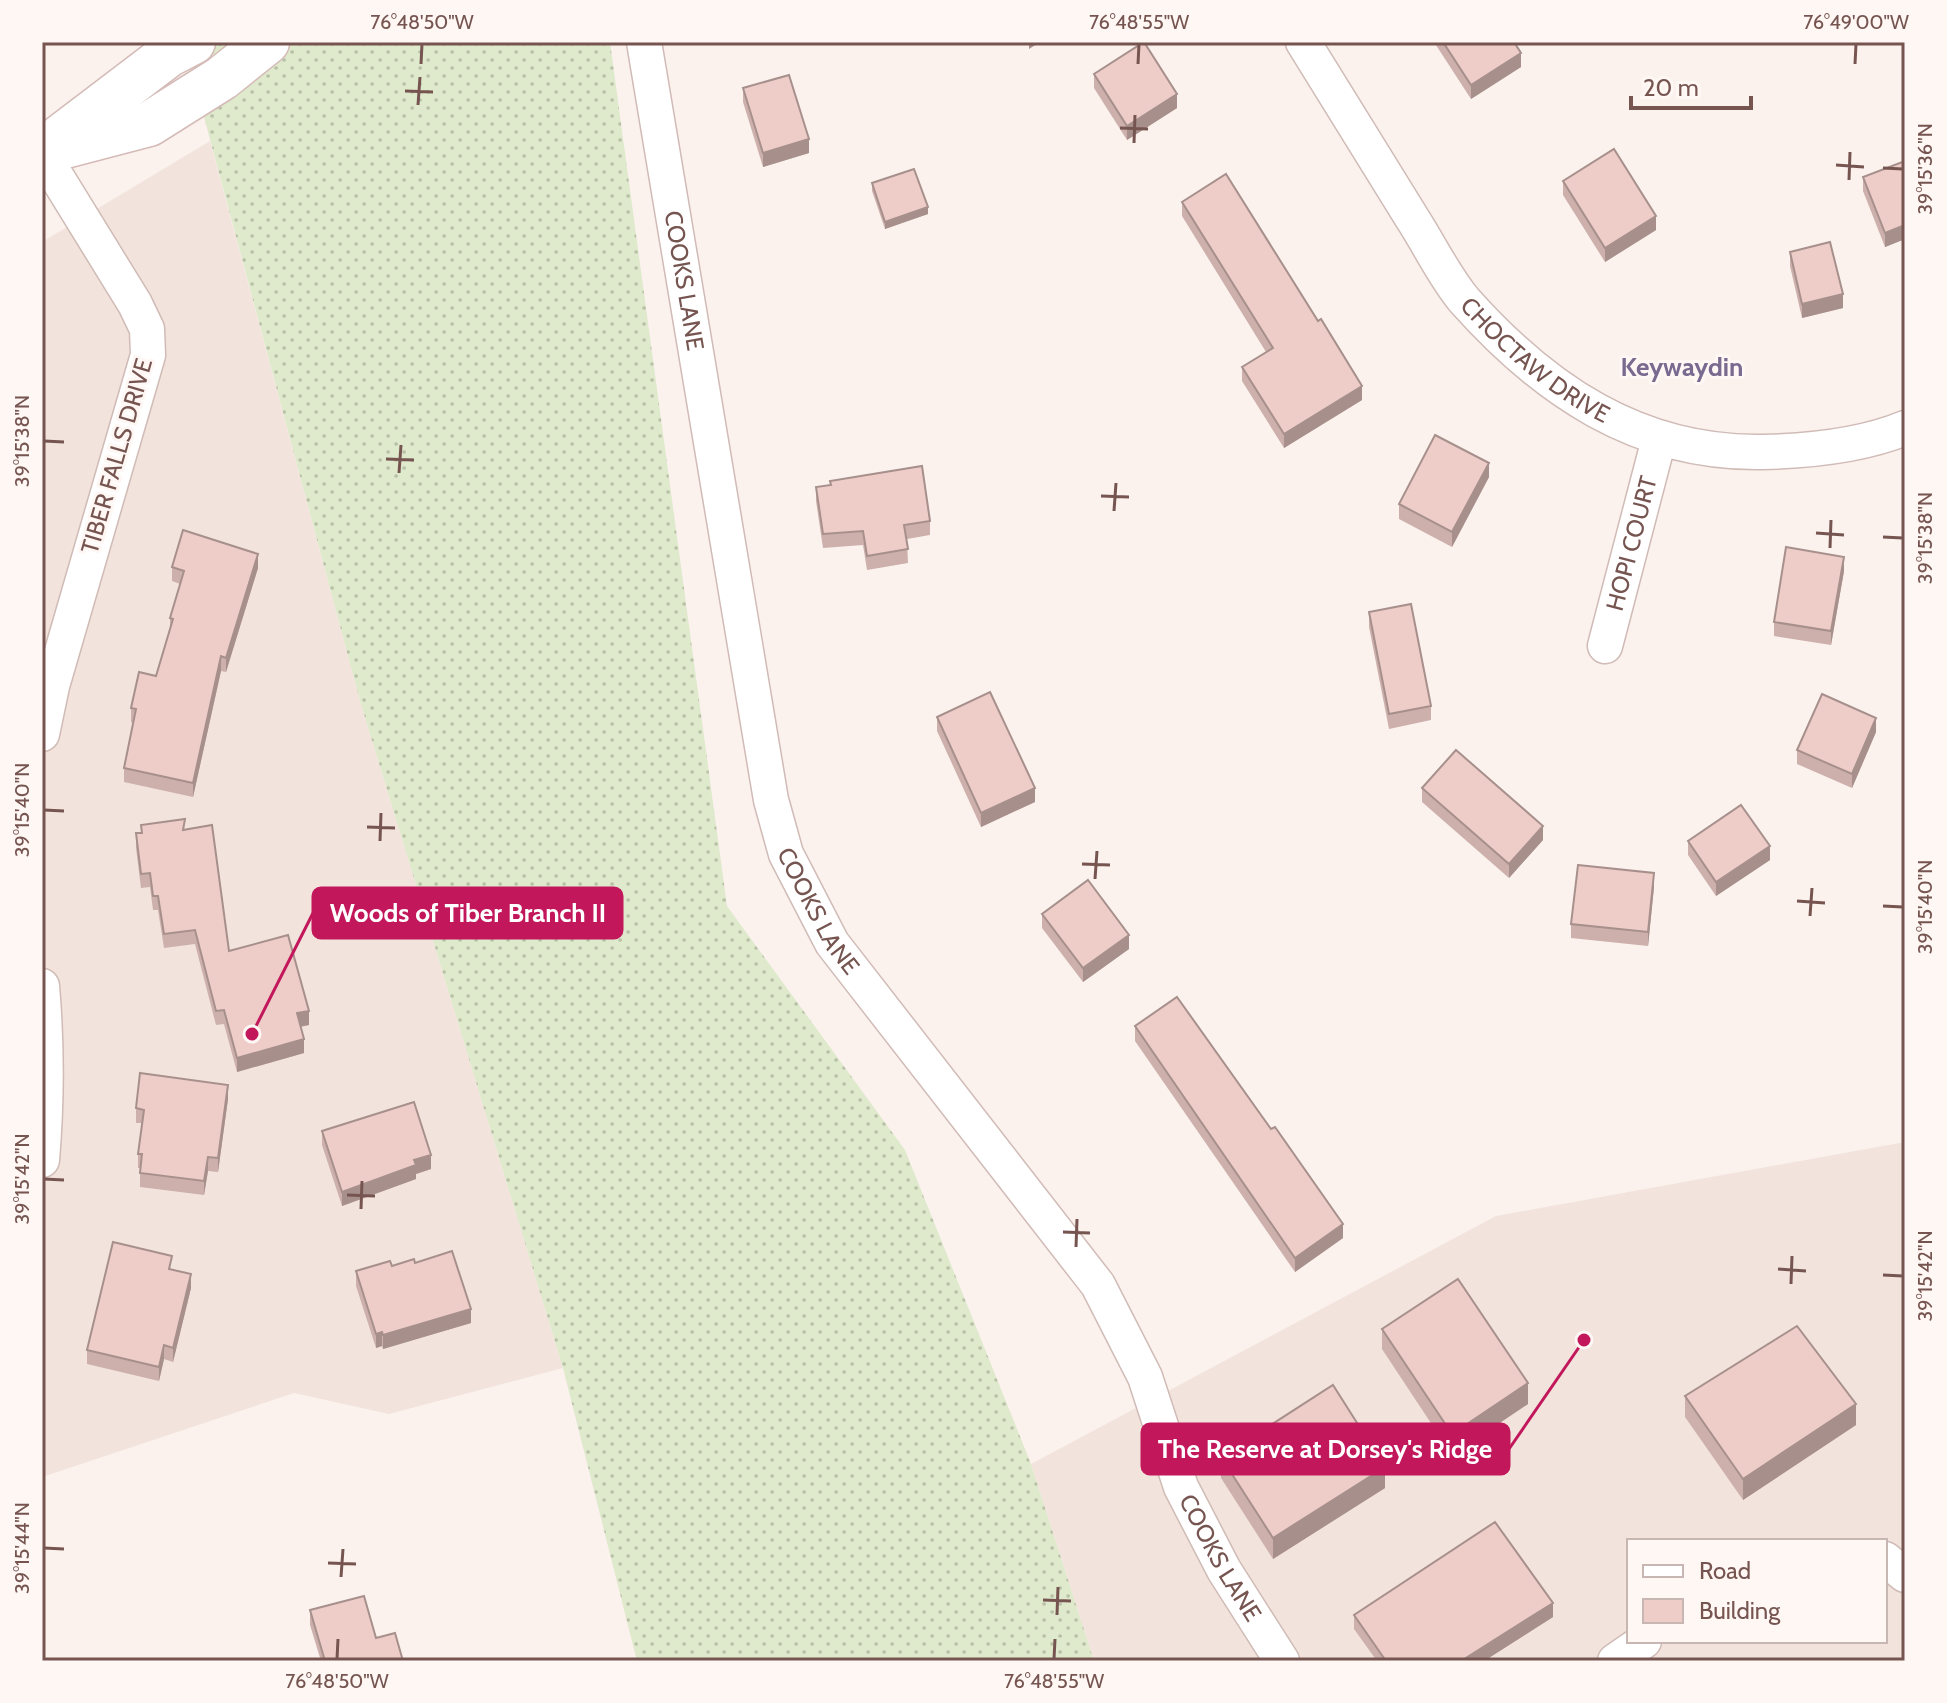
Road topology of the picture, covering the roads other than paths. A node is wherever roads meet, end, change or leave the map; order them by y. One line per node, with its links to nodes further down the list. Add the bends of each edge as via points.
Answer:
1 (193, 42): 5 (street, via 168,55)
2 (267, 42): 5 (street, via 149,124)
3 (644, 42): 15 (street, COOKS LANE, via 771,800 786,854 832,943 1098,1285 1145,1377 1181,1487 1224,1570)
4 (1303, 42): 7 (street, CHOCTAW DRIVE, via 1462,297 1517,355 1584,406)
5 (42, 152): 9 (street, TIBER FALLS DRIVE, via 135,304 147,329 148,355)
6 (1905, 428): 7 (street, CHOCTAW DRIVE, via 1807,451 1724,453)
7 (1659, 439): 8 (street, HOPI COURT)
8 (1605, 646)
9 (42, 734)
10 (42, 986): 11 (street, via 47,1105)
11 (42, 1160)
12 (1887, 1561): 13 (street)
13 (1905, 1575)
14 (1641, 1643): 16 (street)
15 (1282, 1661)
16 (1615, 1661)

